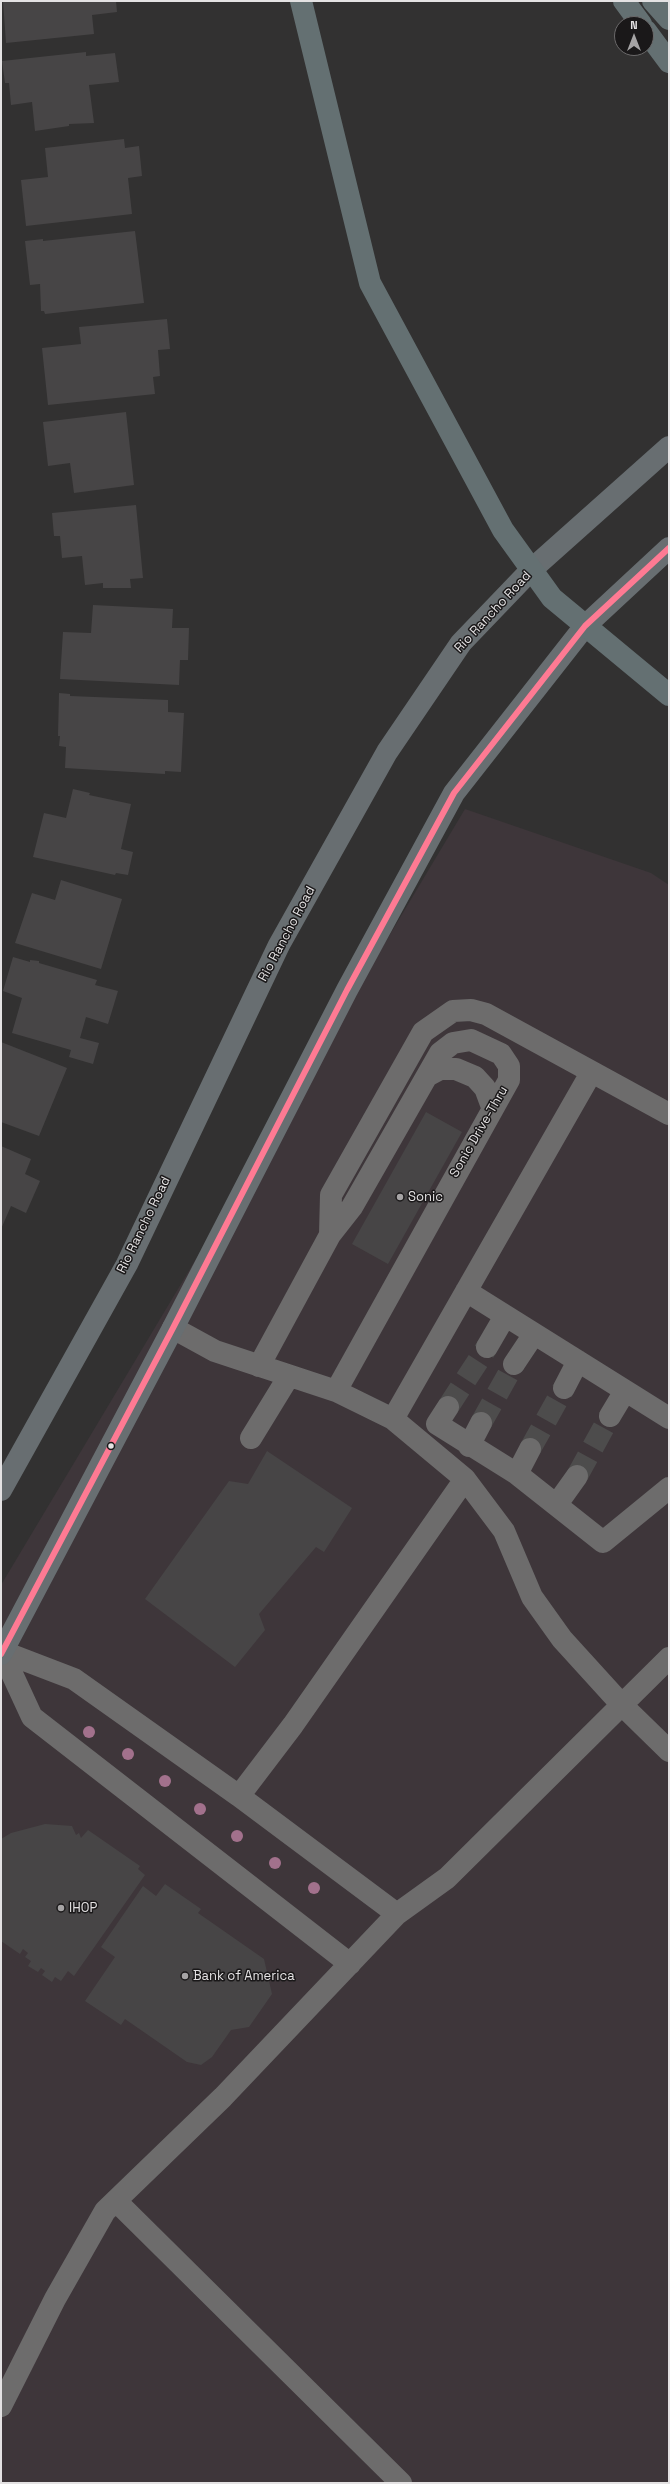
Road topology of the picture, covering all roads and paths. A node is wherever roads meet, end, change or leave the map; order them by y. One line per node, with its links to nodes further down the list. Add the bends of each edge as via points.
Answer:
1 (301, 1): 10 (highway, via 370,283 503,530)
2 (624, 1): 4 (highway)
3 (653, 1): 5 (highway)
4 (635, 16)
5 (669, 18)
6 (654, 42): 7 (highway)
7 (669, 62)
8 (669, 447): 10 (main road, Rio Rancho Road)
9 (669, 548): 11 (main road)
10 (531, 570): 11 (highway, via 552,598); 42 (main road, Rio Rancho Road, via 461,643 387,752 279,945 127,1264)
11 (585, 626): 12 (highway); 20 (main road, via 454,793 347,990)
12 (669, 695)
13 (591, 1072): 16 (lane); 17 (lane, via 486,1014 471,1010 453,1011 423,1032 331,1196); 18 (lane)
14 (427, 1076): 15 (lane, via 440,1069 456,1069 475,1077 485,1088); 15 (lane, Sonic Drive-Thru, via 440,1053 453,1043 471,1040 501,1054 508,1066 508,1080); 17 (lane, Sonic Drive-Thru, via 352,1207)
15 (492, 1107): 28 (lane, Sonic Drive-Thru)
16 (669, 1114)
17 (330, 1235): 25 (lane, Sonic Drive-Thru)
18 (466, 1291): 19 (lane); 33 (lane)
19 (505, 1316): 21 (lane); 22 (lane)
20 (173, 1328): 25 (lane, via 216,1352); 44 (main road)
21 (534, 1334): 23 (lane); 24 (lane)
22 (487, 1346)
23 (578, 1361): 27 (lane); 29 (lane)
24 (514, 1364)
25 (259, 1366): 26 (lane)
26 (289, 1376): 28 (lane); 35 (lane)
27 (564, 1388)
28 (336, 1391): 33 (lane)
29 (625, 1391): 31 (lane); 32 (lane)
30 (448, 1407): 36 (lane, via 437,1424)
31 (610, 1416)
32 (669, 1418)
33 (393, 1419): 40 (lane)
34 (481, 1423): 36 (lane)
35 (251, 1438)
36 (469, 1446): 38 (lane)
37 (530, 1450): 38 (lane)
38 (517, 1474): 43 (lane)
39 (577, 1476): 43 (lane)
40 (465, 1479): 46 (lane, via 504,1531 532,1597 562,1639); 48 (lane, via 293,1725)
41 (669, 1488): 43 (lane, via 603,1542)
42 (1, 1490)
43 (557, 1504)
44 (1, 1652): 48 (lane, via 74,1679); 50 (lane, via 32,1717)
45 (669, 1658): 46 (lane)
46 (622, 1705): 47 (lane); 49 (lane, via 447,1878)
47 (669, 1751)
48 (239, 1796): 49 (lane)
49 (397, 1914): 50 (lane)
50 (350, 1964): 51 (lane, via 223,2097)
51 (116, 2202): 52 (lane, via 105,2212 55,2299); 53 (lane)
52 (1, 2406)
53 (401, 2483)

